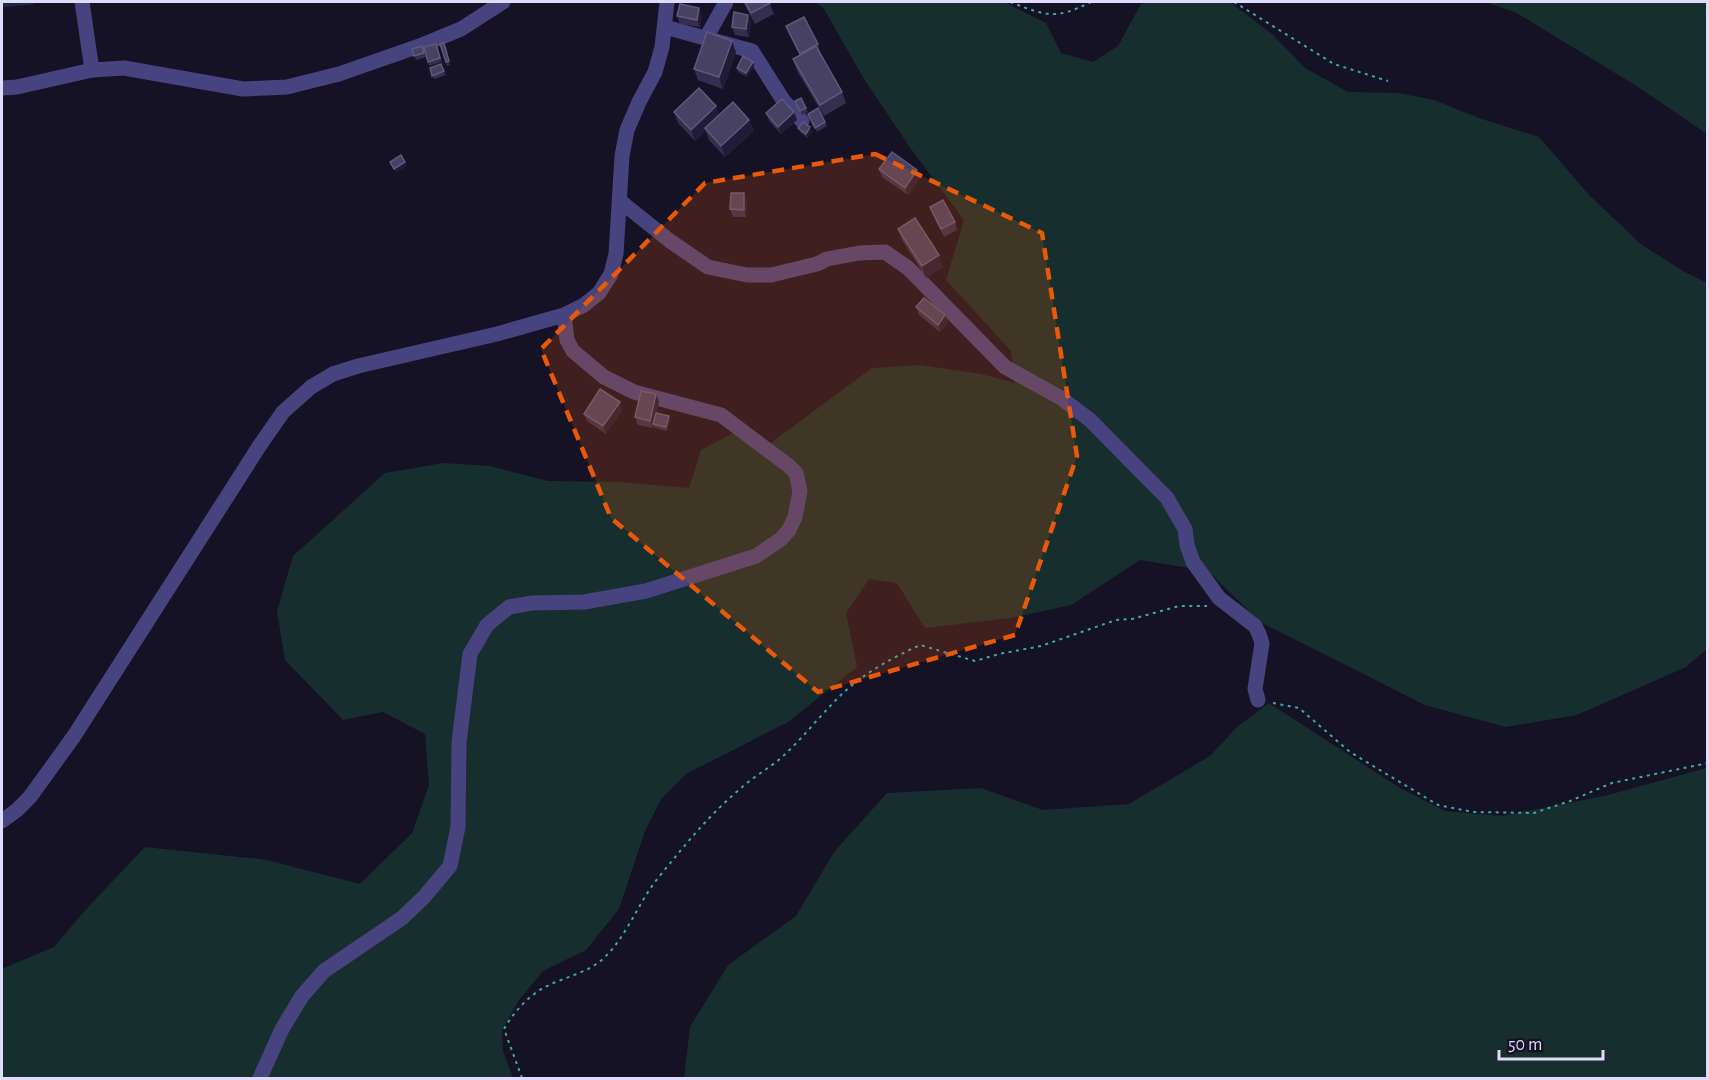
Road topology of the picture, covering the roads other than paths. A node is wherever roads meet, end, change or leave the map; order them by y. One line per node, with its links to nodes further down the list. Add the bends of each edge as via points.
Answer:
1 (503, 2): 7 (street, via 461,29 431,41 339,74 287,87 243,89 124,68)
2 (667, 2): 5 (street)
3 (726, 2): 6 (street)
4 (83, 8): 7 (street)
5 (665, 27): 6 (street); 10 (street, via 655,72 627,130)
6 (706, 38): 9 (street, via 752,51 783,100)
7 (92, 70): 8 (street)
8 (2, 88)
9 (802, 121)
10 (620, 201): 11 (street, via 611,274 599,293); 12 (street, via 708,267 747,275 771,275 827,259 885,252 908,268 1005,367 1061,398 1090,420 1167,498 1185,529 1193,562 1229,607 1255,626 1262,643 1255,689)
11 (564, 315): 13 (street, via 333,374 283,412 67,745 30,797); 14 (street, via 567,340 573,351 604,377 634,392 721,414 789,466 796,473 800,491 795,517 781,539 756,556 646,591 584,602 532,603 509,608 487,625 470,654 459,742 458,827 450,866 402,918 324,971 302,996 282,1029)
12 (1258, 700)
13 (2, 821)
14 (260, 1078)

